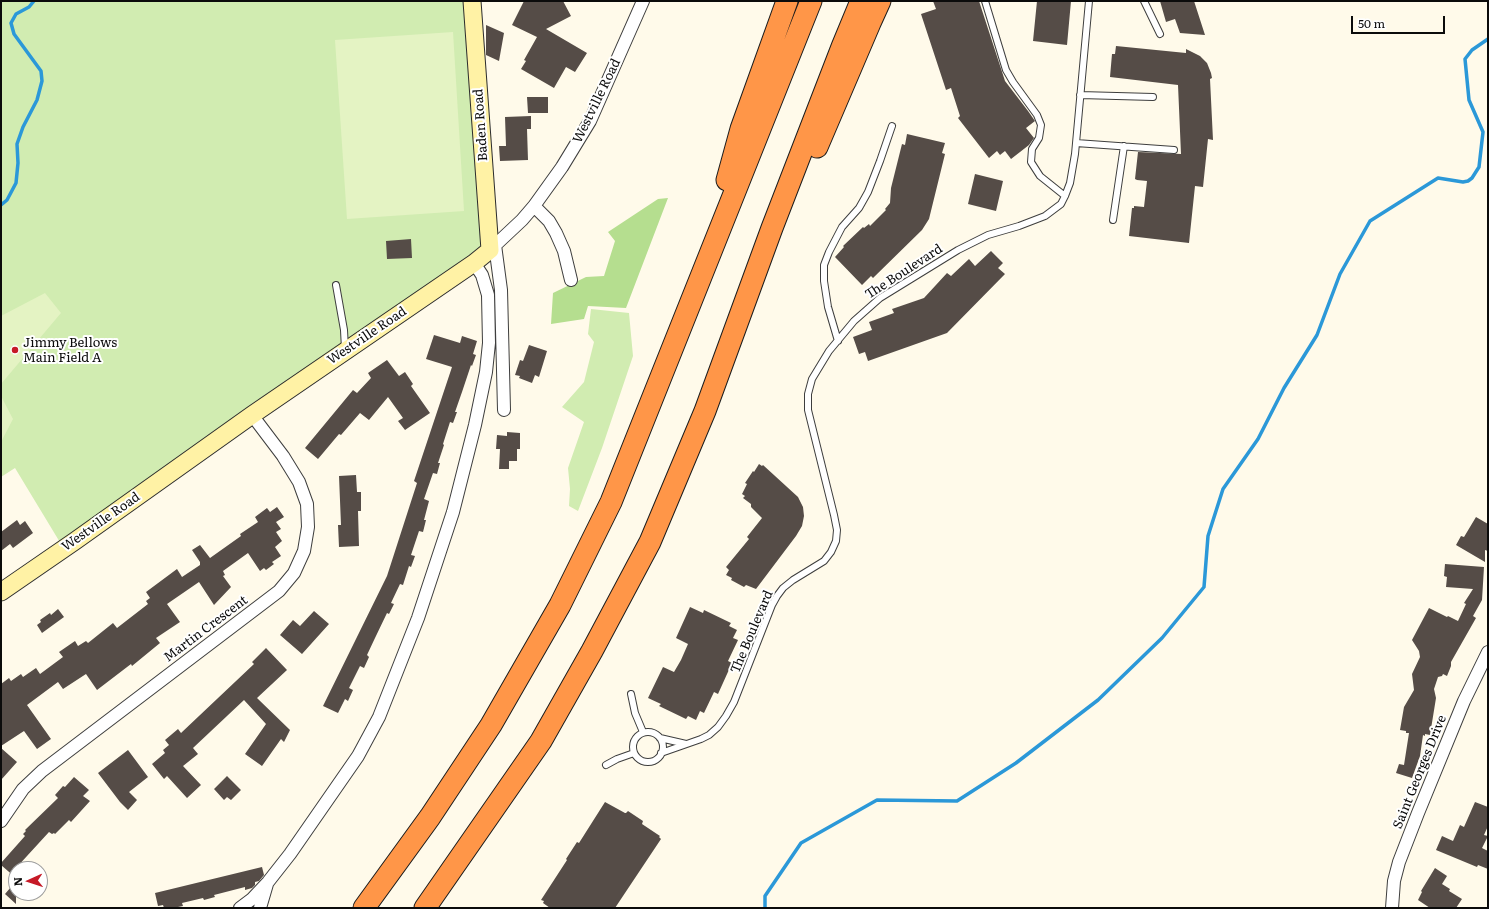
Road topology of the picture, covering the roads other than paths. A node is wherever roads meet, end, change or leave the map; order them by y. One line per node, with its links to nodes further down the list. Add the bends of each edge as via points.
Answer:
1 (472, 1): 21 (street, Baden Road)
2 (643, 1): 18 (street, Westville Road, via 590,121)
3 (787, 1): 23 (highway, via 741,129)
4 (811, 1): 23 (highway)
5 (861, 1): 20 (highway)
6 (880, 1): 20 (highway, via 821,140)
7 (985, 1): 17 (lane, via 1006,70 1041,125 1039,138 1032,149 1031,162 1040,176)
8 (1089, 1): 11 (lane, The Boulevard)
9 (1144, 1): 10 (lane)
10 (1160, 34)
11 (1080, 95): 12 (lane); 14 (lane, The Boulevard)
12 (1153, 97)
13 (892, 126): 26 (lane, via 868,192 842,227 824,265 828,307)
14 (1076, 143): 15 (lane); 17 (lane, The Boulevard, via 1070,184)
15 (1124, 146): 16 (lane); 19 (lane)
16 (1174, 150)
17 (1065, 196): 26 (lane, The Boulevard, via 1060,204 1045,216 988,235 916,274 880,298)
18 (534, 206): 21 (street, Westville Road); 24 (street, via 549,221 556,233 564,251)
19 (1113, 220)
20 (772, 228): 44 (highway, via 705,411 650,542 541,741)
21 (492, 248): 22 (street, Westville Road); 28 (street, via 501,290)
22 (474, 263): 27 (street, Westville Road); 40 (street, via 482,276 488,295 489,343 486,372 453,512 418,618 379,717 358,756)
23 (706, 264): 43 (highway, via 611,502 560,605 491,725 430,817)
24 (571, 280)
25 (336, 285): 27 (lane)
26 (838, 341): 35 (lane, The Boulevard, via 812,379 808,394 809,416 834,515 836,540 824,561 783,588 772,605 748,670 726,716 709,735)
27 (345, 351): 29 (street, Westville Road)
28 (504, 410)
29 (252, 415): 30 (street, Westville Road); 39 (street, Martin Crescent, via 283,456 299,482 307,504 308,527 304,551 294,572 279,590 42,771 23,789)
30 (1, 592)
31 (1488, 652): 45 (street, Saint Georges Drive, via 1464,700 1399,862 1394,881)
32 (631, 694): 33 (lane)
33 (643, 732): 34 (lane, via 653,732); 36 (lane, via 635,738)
34 (660, 738): 35 (lane); 37 (lane)
35 (688, 744): 37 (lane, The Boulevard)
36 (634, 752): 37 (lane, via 636,757 645,762 655,760); 38 (lane)
37 (661, 753)
38 (606, 765)
39 (1, 821)
40 (268, 882): 41 (street); 42 (street)
41 (240, 908)
42 (260, 908)
43 (364, 908)
44 (425, 908)
45 (1392, 908)

